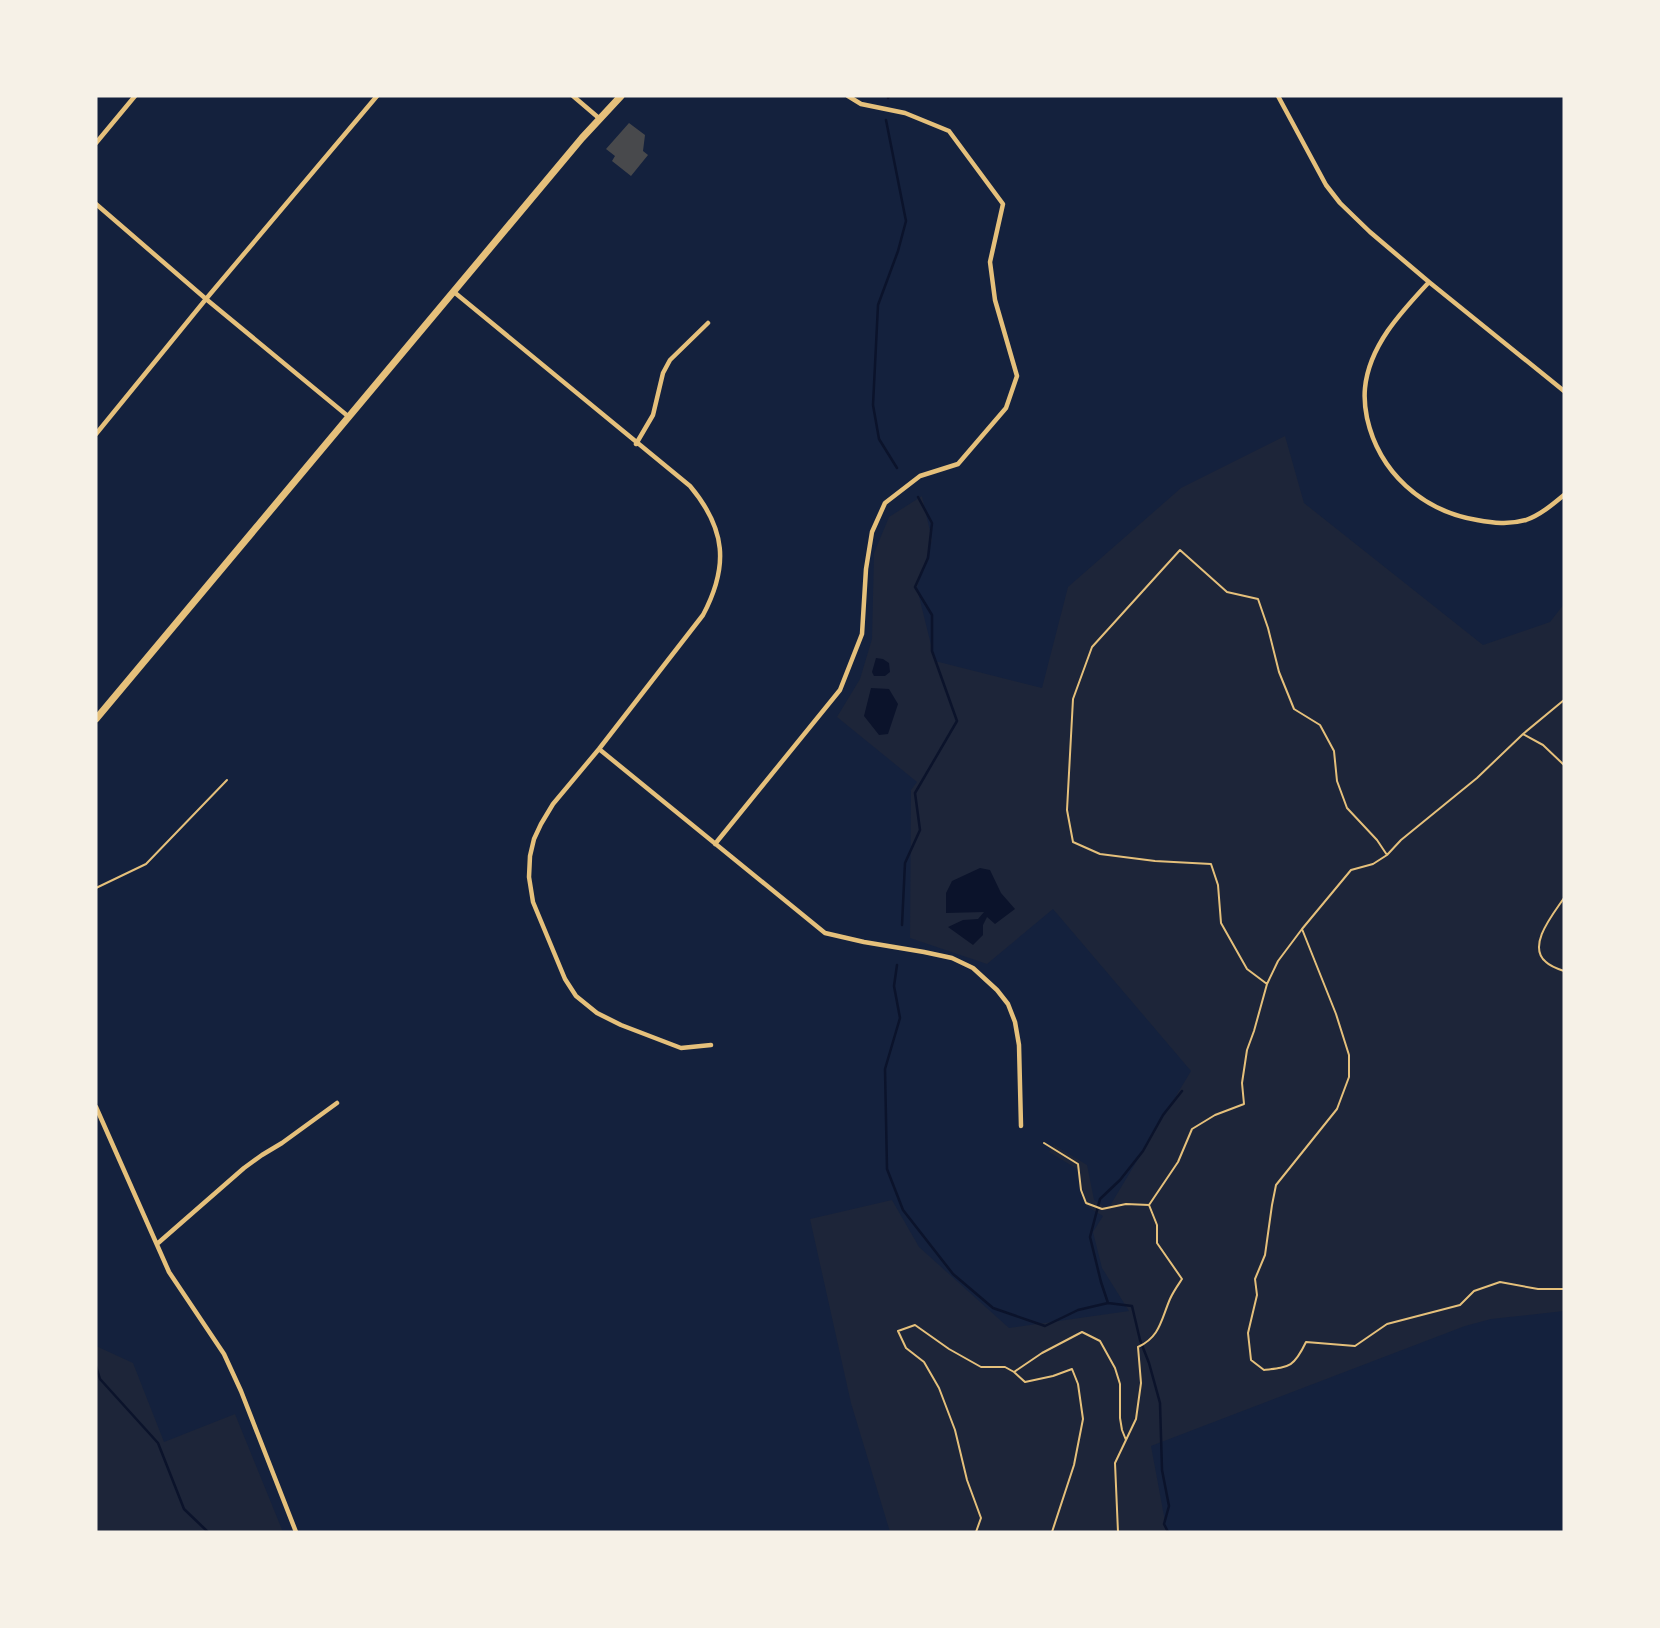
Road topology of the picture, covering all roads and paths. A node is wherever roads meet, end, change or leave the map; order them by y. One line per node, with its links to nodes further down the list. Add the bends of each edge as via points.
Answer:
1 (135, 96): 8 (street)
2 (378, 96): 12 (street)
3 (574, 96): 7 (street)
4 (621, 96): 7 (main road)
5 (848, 96): 25 (street, via 862,104 905,113 949,131 1003,204 990,262 994,300 1017,376 1006,408 958,464 920,476 885,503 872,532 862,634 840,690)
6 (1278, 96): 10 (street, via 1326,185 1340,203)
7 (600, 119): 11 (main road)
8 (96, 143)
9 (96, 204): 12 (street)
10 (1429, 282): 14 (street); 18 (street, via 1403,309 1382,339 1369,368 1365,406 1371,436 1384,462 1429,504 1461,518 1494,523 1526,520 1544,512)
11 (454, 292): 15 (main road); 17 (street)
12 (206, 299): 15 (street); 16 (street)
13 (708, 323): 17 (street, via 674,353 664,373 653,414)
14 (1564, 391)
15 (349, 417): 20 (main road)
16 (96, 434)
17 (636, 444): 22 (street, via 690,486 702,501 713,520 721,558 711,600 703,615)
18 (1564, 495)
19 (1564, 700): 21 (path)
20 (96, 719)
21 (1523, 734): 23 (path, via 1543,745); 26 (path)
22 (599, 750): 25 (street); 32 (street, via 553,804 534,839 529,877 533,902 565,979 576,996 597,1013 681,1048)
23 (1564, 765)
24 (227, 780): 27 (lane, via 146,864)
25 (715, 844): 35 (street, via 825,932 952,958 973,968 997,990 1008,1004 1015,1022 1019,1045)
26 (1387, 855): 29 (path, via 1373,864 1351,870); 31 (path, via 1348,808 1337,781 1334,751 1320,725 1294,709 1279,672 1258,599 1227,592 1180,550 1092,647 1073,699 1067,810 1072,842 1100,854 1155,862 1211,864 1218,885 1221,923 1247,969)
27 (96, 888)
28 (1564, 898): 30 (path, via 1540,935 1538,951 1545,962)
29 (1302, 929): 31 (path, via 1278,960); 39 (path, via 1336,1014 1349,1055 1349,1077 1336,1109 1276,1185 1248,1333 1251,1360 1264,1370 1288,1367 1306,1342 1355,1346 1387,1324 1460,1305 1474,1292 1500,1282 1538,1289)
30 (1564, 971)
31 (1267, 984): 37 (path, via 1247,1050 1242,1083 1244,1104 1192,1129 1178,1162)
32 (711, 1045)
33 (337, 1103): 38 (street, via 244,1168)
34 (96, 1107): 38 (street)
35 (1021, 1126)
36 (1044, 1143): 37 (path, via 1078,1164 1086,1203 1102,1209)
37 (1149, 1204): 41 (path, via 1157,1225 1157,1243 1182,1279 1170,1299 1162,1324 1148,1343 1138,1347 1141,1383 1136,1418)
38 (157, 1244): 42 (street, via 169,1272 224,1354)
39 (1564, 1289)
40 (1014, 1372): 41 (path, via 1082,1332 1100,1341 1120,1384 1120,1418); 43 (path, via 1005,1367 981,1367 915,1325 898,1331 906,1348 924,1362 942,1397 980,1518); 44 (path, via 1025,1382 1072,1369 1078,1384 1083,1419 1074,1465)
41 (1126, 1440): 45 (path, via 1115,1463)
42 (296, 1532)
43 (976, 1532)
44 (1052, 1532)
45 (1118, 1532)

